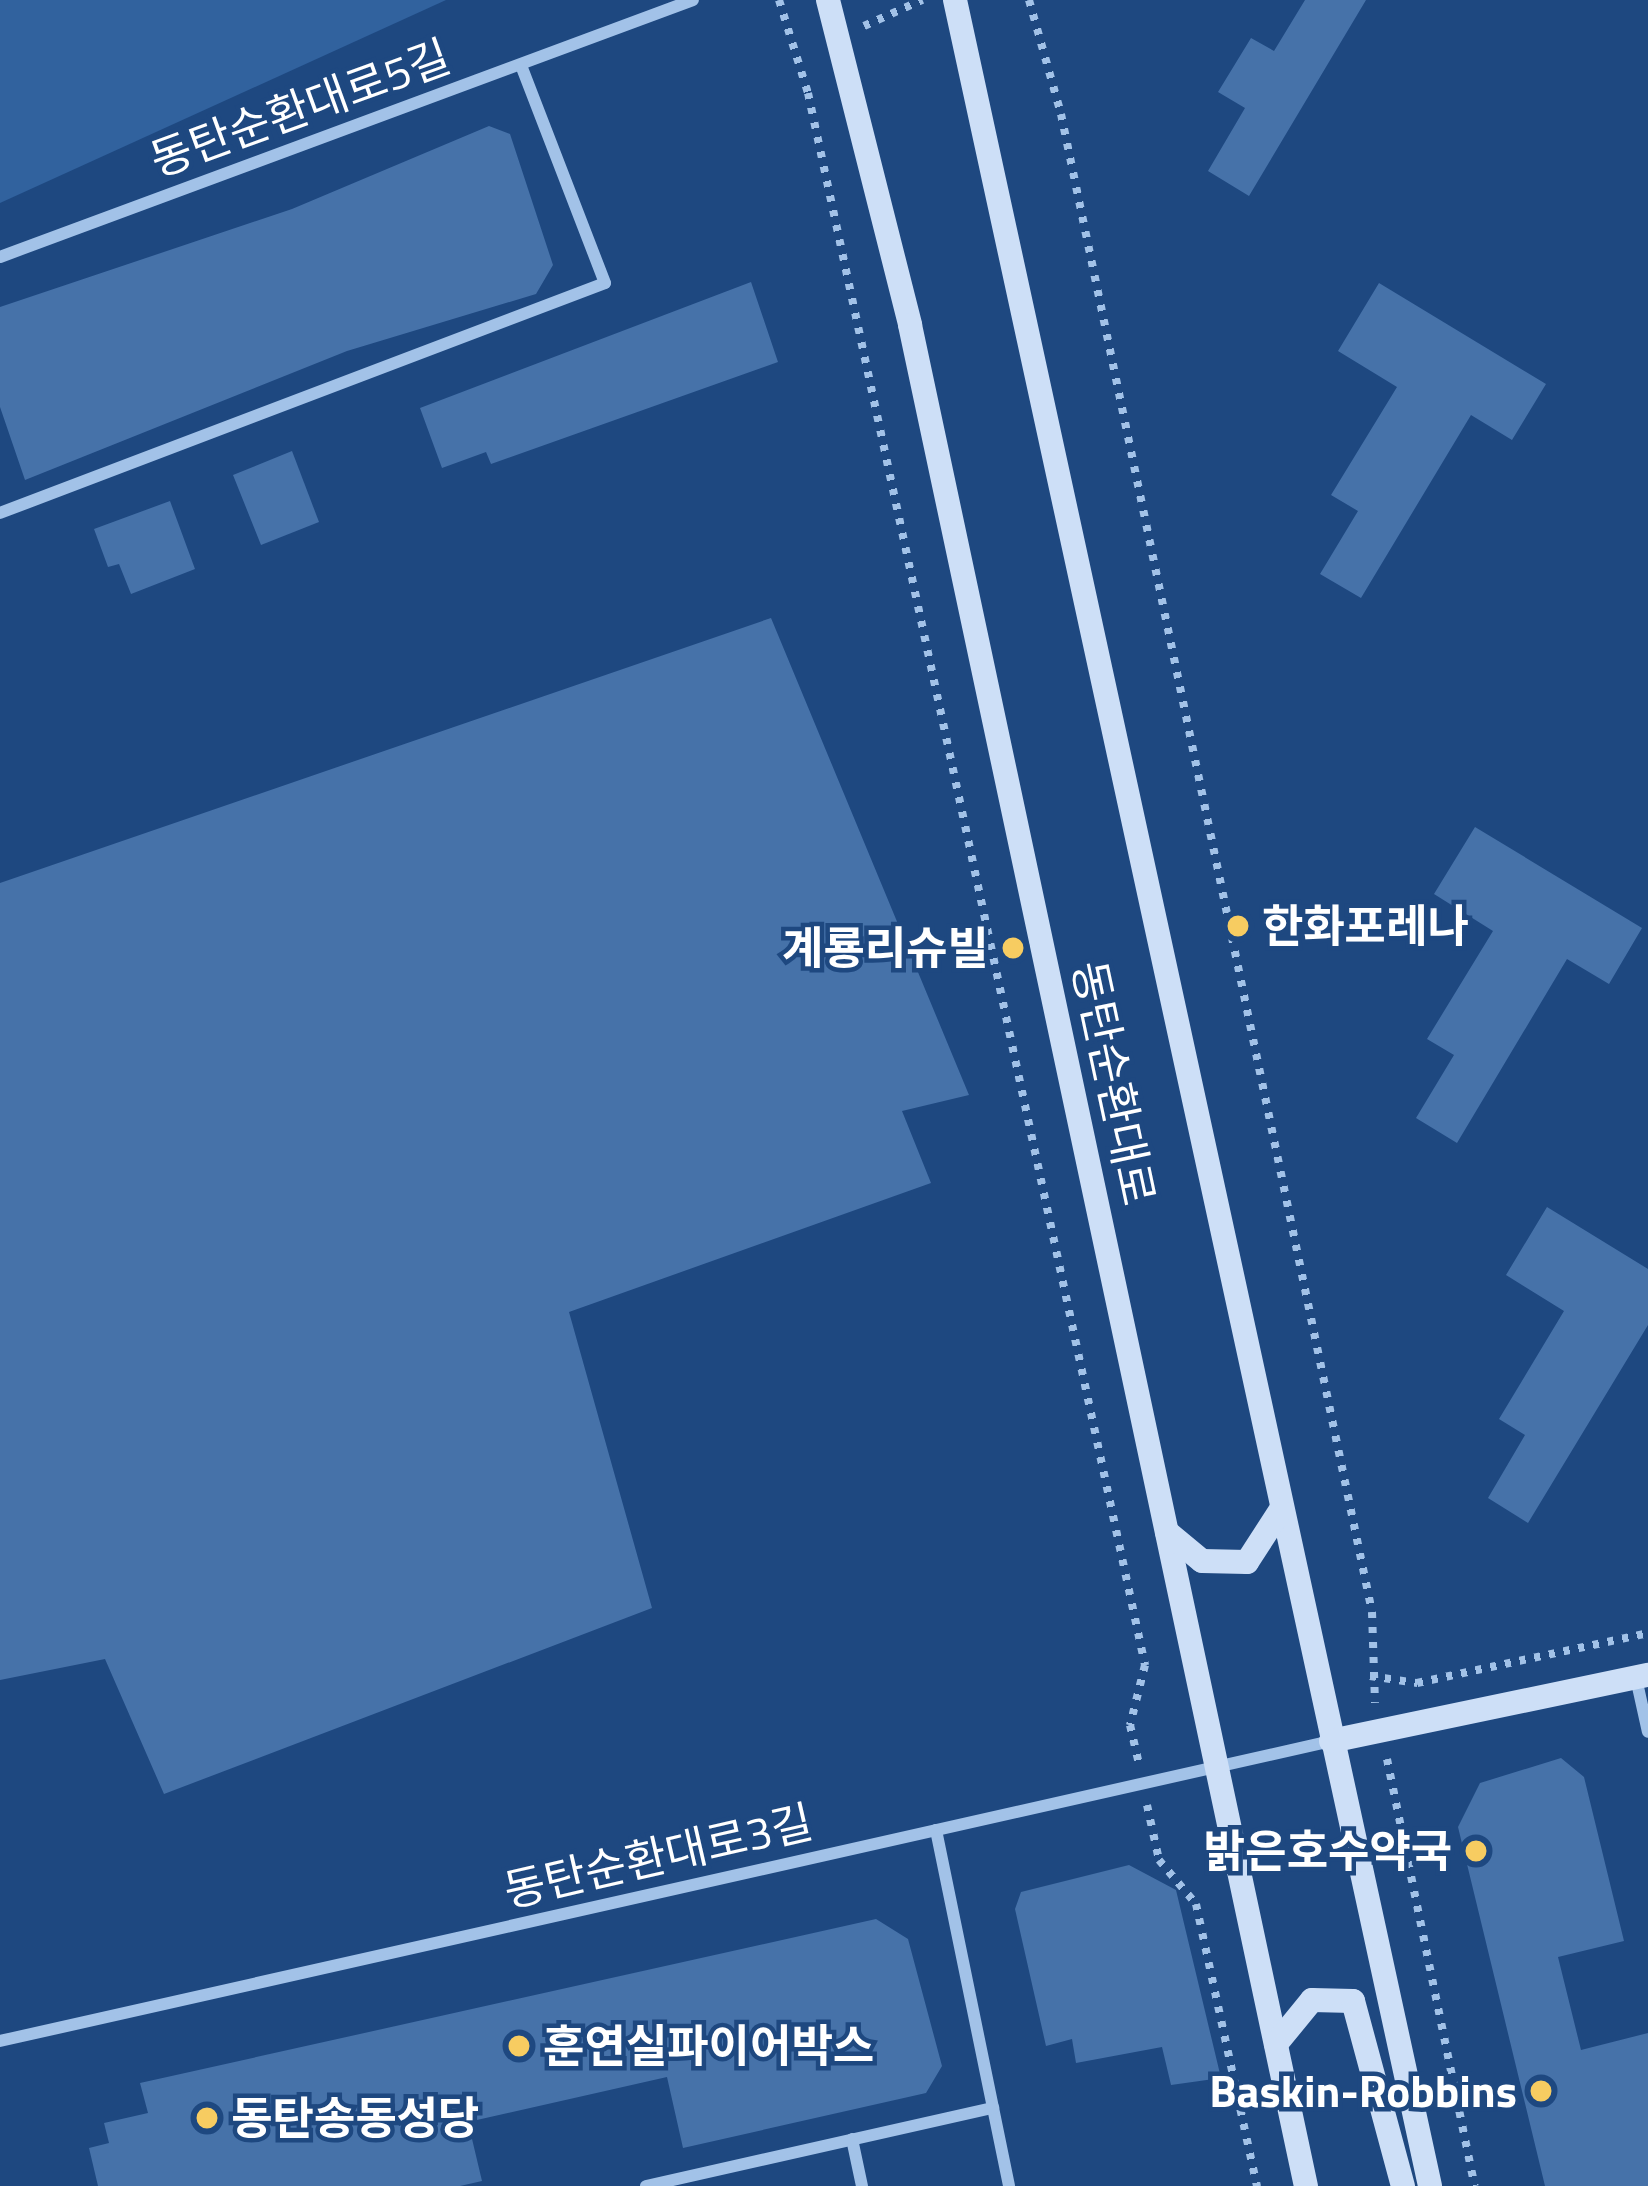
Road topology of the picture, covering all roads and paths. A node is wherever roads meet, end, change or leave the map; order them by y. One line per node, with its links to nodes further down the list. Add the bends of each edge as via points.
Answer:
1 (693, 0): 6 (street, 동탄순환대로5길)
2 (779, 0): 13 (path, via 808,93 1145,1665)
3 (828, 0): 10 (main road, 동탄순환대로, via 885,212)
4 (955, 0): 9 (main road, 동탄순환대로)
5 (1029, 0): 11 (path, via 1061,114 1372,1612 1368,1675 1417,1683)
6 (521, 65): 7 (street, 동탄순환대로5길); 8 (street, via 605,283)
7 (0, 257)
8 (0, 513)
9 (1281, 1510): 10 (main road, via 1247,1562 1202,1561); 15 (main road, 동탄순환대로)
10 (1167, 1532): 16 (main road, 동탄순환대로)
11 (1648, 1633)
12 (1642, 1676): 14 (street); 15 (main road)
13 (1130, 1725)
14 (1648, 1732)
15 (1331, 1741): 16 (street, 동탄순환대로3길); 30 (main road, 동탄순환대로)
16 (1216, 1767): 17 (street, 동탄순환대로3길); 21 (main road, 동탄순환대로)
17 (937, 1830): 20 (street, 동탄순환대로3길); 22 (street)
18 (1401, 1836): 31 (path)
19 (1159, 1860): 27 (path, via 1196,1904)
20 (0, 2041)
21 (1276, 2044): 28 (main road, 동탄순환대로); 29 (main road, via 1312,2000 1353,2001)
22 (993, 2108): 23 (street); 26 (street)
23 (852, 2139): 24 (street); 25 (street)
24 (646, 2186)
25 (862, 2186)
26 (1009, 2186)
27 (1257, 2186)
28 (1306, 2186)
29 (1403, 2186)
30 (1430, 2186)
31 (1475, 2186)

